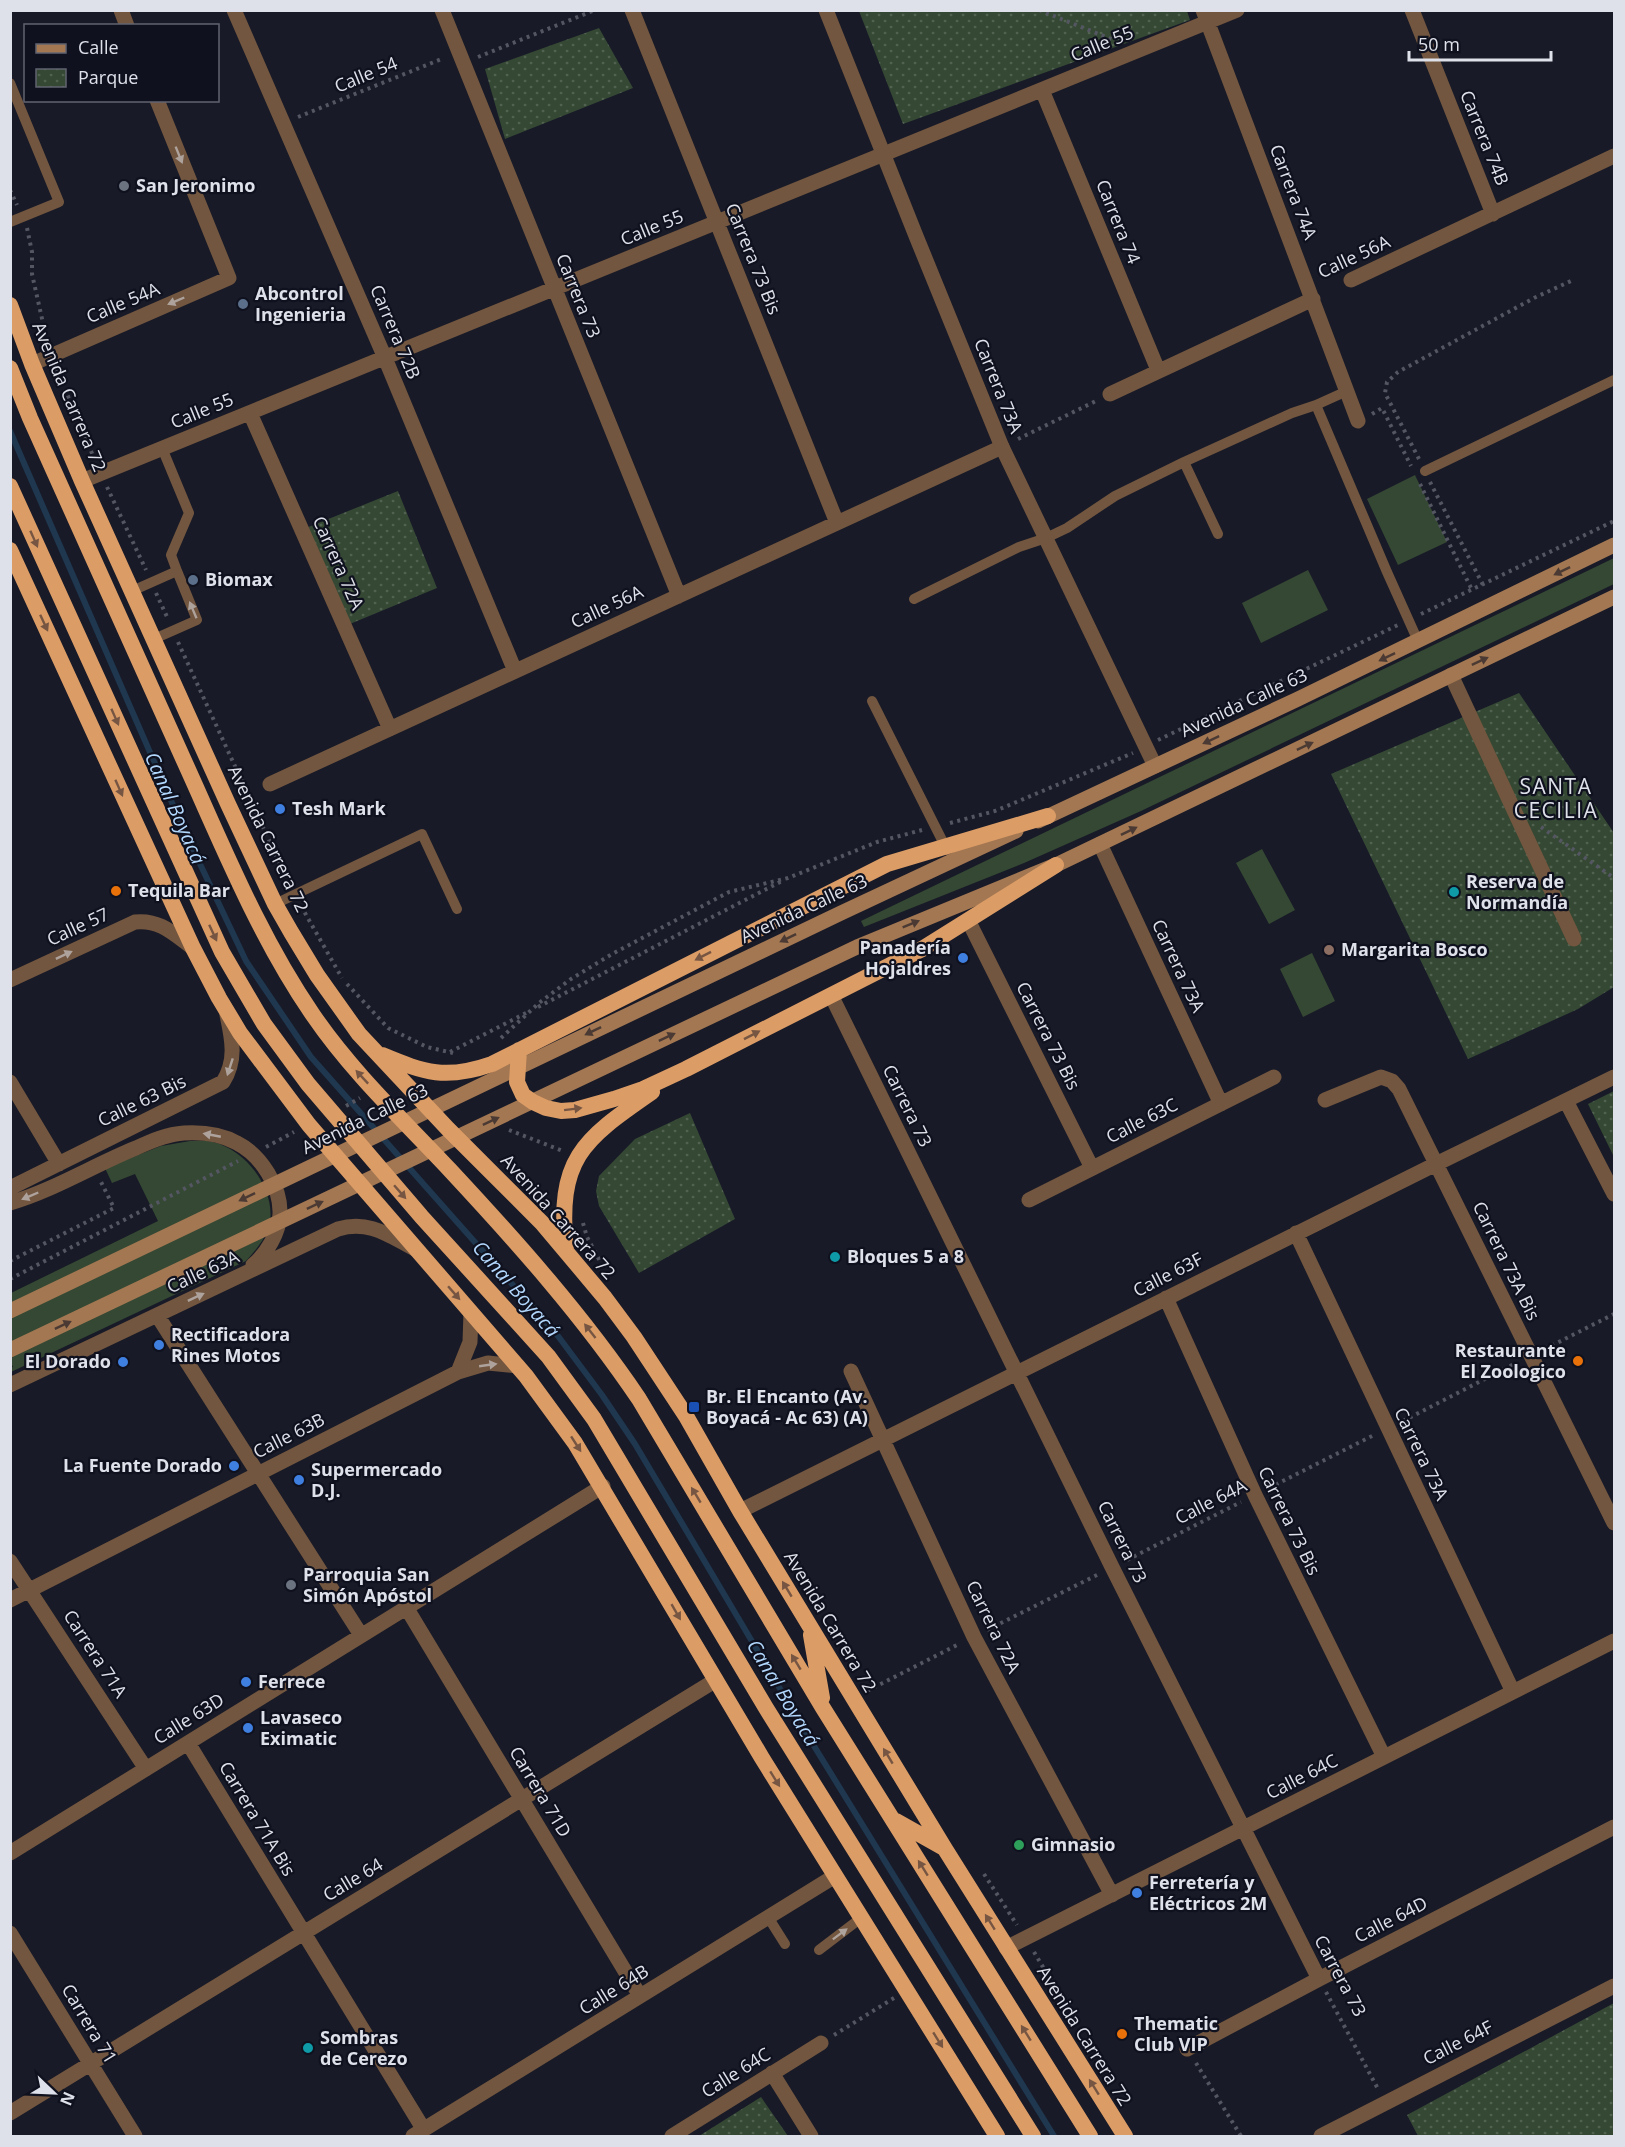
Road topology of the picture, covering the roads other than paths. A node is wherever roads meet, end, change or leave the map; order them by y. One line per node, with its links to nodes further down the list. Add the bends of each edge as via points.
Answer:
1 (234, 10): 20 (street, Carrera 72B)
2 (442, 10): 17 (street, Carrera 73)
3 (632, 10): 15 (street, Carrera 73 Bis)
4 (826, 10): 11 (street, Carrera 73A)
5 (1237, 10): 7 (street, Calle 55)
6 (1412, 10): 13 (street, Carrera 74B)
7 (1205, 16): 9 (street, Calle 55, via 1139,50); 18 (street, Carrera 74A)
8 (10, 83): 14 (lane, via 59,202)
9 (1042, 90): 11 (street, Calle 55); 23 (street, Carrera 74)
10 (158, 102): 21 (street, Calle 54A, one-way to 21, via 229,278)
11 (884, 155): 15 (street, Calle 55); 31 (street, Carrera 73A)
12 (1614, 156): 13 (street, Calle 56A)
13 (1494, 214): 16 (street, Calle 56A)
14 (10, 222)
15 (717, 222): 17 (street, Calle 55); 37 (street, Carrera 73 Bis)
16 (1352, 280)
17 (554, 289): 20 (street, Calle 55); 44 (street, Carrera 73)
18 (1312, 299): 23 (street, Calle 56A); 25 (street, Carrera 74A)
19 (10, 305): 21 (highway, Avenida Carrera 72)
20 (385, 358): 28 (street, Calle 55); 52 (street, Carrera 72B)
21 (32, 364): 29 (highway); 35 (highway, Avenida Carrera 72)
22 (10, 368): 29 (highway)
23 (1158, 370): 26 (street, Calle 56A)
24 (1614, 380): 34 (lane)
25 (1347, 391): 27 (lane); 30 (street, Carrera 74A)
26 (1110, 393)
27 (1316, 405): 33 (lane); 50 (lane)
28 (250, 413): 32 (street, Calle 55); 58 (street, Carrera 72A)
29 (30, 418): 47 (highway)
30 (1358, 421)
31 (1002, 447): 37 (street, Calle 56A); 39 (street, Carrera 73A)
32 (162, 448): 35 (street, Calle 55); 42 (lane, via 189,513 171,555)
33 (1184, 462): 38 (lane); 39 (lane, via 1115,496)
34 (1425, 471)
35 (82, 481): 43 (highway, Avenida Carrera 72)
36 (10, 486): 51 (highway, one-way to 51)
37 (837, 523): 44 (street, Calle 56A)
38 (1218, 534)
39 (1046, 538): 46 (lane, via 1019,547); 59 (street, Carrera 73A)
40 (1614, 545): 50 (main road, Avenida Calle 63, one-way to 50)
41 (10, 550): 57 (highway, one-way to 57)
42 (177, 571): 43 (lane); 49 (lane, one-way to 42, via 197,620)
43 (132, 591): 48 (highway, Avenida Carrera 72)
44 (679, 596): 52 (street, Calle 56A)
45 (1614, 597): 53 (main road, one-way to 45)
46 (914, 599)
47 (112, 600): 48 (highway); 56 (highway)
48 (143, 615): 49 (highway, Avenida Carrera 72)
49 (154, 639): 54 (highway, Avenida Carrera 72)
50 (1418, 641): 59 (main road, Avenida Calle 63, one-way to 59)
51 (85, 649): 57 (highway); 79 (highway, one-way to 79, via 222,952 264,1024)
52 (515, 671): 58 (street, Calle 56A)
53 (1451, 675): 62 (main road, one-way to 53); 68 (street)
54 (172, 679): 56 (highway); 65 (highway, Avenida Carrera 72)
55 (872, 701): 63 (lane)
56 (161, 709): 120 (highway, one-way to 56, via 614,1362 564,1298 346,1059 299,994 260,927)
57 (87, 715): 69 (highway, one-way to 69)
58 (390, 729): 60 (street, Calle 56A)
59 (1155, 766): 61 (main road, Avenida Calle 63)
60 (270, 784)
61 (1048, 816): 63 (highway)
62 (1101, 844): 64 (main road); 83 (street, Carrera 73A)
63 (949, 854): 73 (highway, one-way to 73, via 887,864); 97 (main road, Avenida Calle 63, one-way to 97, via 841,913)
64 (1056, 866): 67 (highway); 100 (main road, one-way to 64, via 857,947)
65 (275, 904): 66 (lane, via 422,834); 74 (highway, Avenida Carrera 72, via 317,975)
66 (457, 909)
67 (969, 922): 71 (highway); 87 (street, Carrera 73 Bis)
68 (1574, 939)
69 (193, 948): 70 (street, Calle 57, one-way to 69, via 135,922 165,927); 72 (highway)
70 (10, 980)
71 (831, 995): 76 (highway, one-way to 71); 104 (street, Carrera 73)
72 (225, 1009): 75 (highway); 85 (street, Calle 63 Bis, one-way to 85, via 233,1060 223,1082)
73 (519, 1050): 74 (highway, via 479,1068 452,1073 418,1069); 76 (highway, one-way to 76, via 517,1082 523,1095 546,1108 561,1110 615,1099)
74 (375, 1052): 94 (highway, Avenida Carrera 72)
75 (255, 1055): 79 (highway); 84 (highway)
76 (686, 1069): 94 (highway, via 610,1122 578,1156 565,1194)
77 (1274, 1077): 83 (street, Calle 63C)
78 (1614, 1077): 82 (street, Calle 63F)
79 (303, 1078): 84 (highway); 152 (highway, one-way to 152, via 548,1356 594,1419 766,1707)
80 (10, 1082): 85 (street)
81 (1325, 1100): 86 (street, Carrera 73A Bis, via 1381,1077 1392,1081)
82 (1566, 1101): 86 (street, Calle 63F); 89 (street)
83 (1221, 1104): 87 (street, Calle 63C)
84 (309, 1125): 93 (highway)
85 (59, 1164): 88 (street, Calle 63 Bis)
86 (1436, 1164): 92 (street, Calle 63F); 110 (street, Carrera 73A Bis)
87 (1092, 1168): 90 (street, Calle 63C)
88 (10, 1188)
89 (1614, 1194)
90 (1029, 1200)
91 (10, 1203): 95 (street, one-way to 91, via 261,1258 276,1232 278,1196 272,1180 252,1154 219,1136 181,1133 156,1139)
92 (1296, 1233): 96 (street, Calle 63F); 119 (street, Carrera 73A)
93 (415, 1249): 95 (street, Calle 63A, via 374,1228 353,1225); 98 (highway, one-way to 98)
94 (566, 1251): 109 (highway, Avenida Carrera 72, via 659,1373)
95 (244, 1274): 99 (street, Calle 63A, one-way to 95)
96 (1166, 1298): 104 (street, Calle 63F); 122 (street, Carrera 73 Bis, via 1255,1495)
97 (10, 1311)
98 (471, 1312): 101 (highway); 103 (street, via 470,1342)
99 (157, 1315): 105 (street, Calle 63A); 107 (street)
100 (10, 1350)
101 (518, 1366): 103 (street, Calle 63B, one-way to 101, via 488,1363); 108 (highway, one-way to 108, via 549,1404)
102 (851, 1371): 106 (street, Carrera 72A)
103 (458, 1372): 107 (street, Calle 63B)
104 (1017, 1372): 106 (street, Calle 63F); 127 (street, Carrera 73)
105 (10, 1385)
106 (883, 1440): 109 (street, Calle 63F); 131 (street, Carrera 72A, via 974,1637)
107 (259, 1473): 112 (street, Calle 63B); 116 (street)
108 (603, 1486): 114 (street, Calle 63D); 118 (highway, one-way to 118)
109 (740, 1511): 115 (highway, Avenida Carrera 72, one-way to 109)
110 (1614, 1524)
111 (10, 1561): 112 (street, Carrera 71A)
112 (29, 1590): 113 (street, Calle 63B); 123 (street, Carrera 71A)
113 (10, 1600)
114 (406, 1607): 116 (street, Calle 63D); 124 (street, Carrera 71D)
115 (809, 1626): 120 (highway); 128 (highway, Avenida Carrera 72, one-way to 115)
116 (361, 1635): 121 (street, Calle 63D)
117 (1614, 1641): 119 (street, Calle 64C)
118 (716, 1680): 124 (street, Calle 64); 130 (highway, one-way to 130)
119 (1514, 1692): 122 (street, Calle 64C)
120 (823, 1708): 125 (highway)
121 (188, 1743): 123 (street, Calle 63D); 135 (street, Carrera 71A Bis)
122 (1384, 1757): 127 (street, Calle 64C)
123 (146, 1769): 129 (street, Calle 63D)
124 (522, 1800): 135 (street, Calle 64); 141 (street, Carrera 71D)
125 (893, 1819): 128 (highway); 153 (highway, one-way to 125)
126 (1614, 1827): 139 (street, Calle 64D)
127 (1243, 1828): 131 (street, Calle 64C); 139 (street, Carrera 73)
128 (945, 1849): 137 (highway, Avenida Carrera 72, one-way to 128)
129 (10, 1853)
130 (835, 1876): 132 (street, Calle 64B); 133 (highway)
131 (1112, 1895): 137 (street, Calle 64C)
132 (768, 1917): 136 (lane); 141 (street, Calle 64B)
133 (861, 1918): 138 (lane, one-way to 133); 151 (highway, one-way to 151)
134 (10, 1933): 144 (street, Carrera 71)
135 (303, 1933): 144 (street, Calle 64); 147 (street, Carrera 71A Bis)
136 (784, 1944)
137 (1006, 1948): 154 (highway, Avenida Carrera 72, one-way to 137)
138 (819, 1950)
139 (1319, 1978): 143 (street, Calle 64D)
140 (1614, 1986): 155 (street, Calle 64F)
141 (640, 1996): 147 (street, Calle 64B)
142 (821, 2043): 145 (street, Calle 64C)
143 (1187, 2049)
144 (91, 2064): 146 (street, Calle 64); 148 (street, Carrera 71)
145 (772, 2073): 149 (street, Calle 64C); 150 (street)
146 (10, 2113)
147 (418, 2133)
148 (135, 2136)
149 (672, 2136)
150 (812, 2136)
151 (997, 2136)
152 (1033, 2136)
153 (1090, 2136)
154 (1125, 2136)
155 (1320, 2136)

